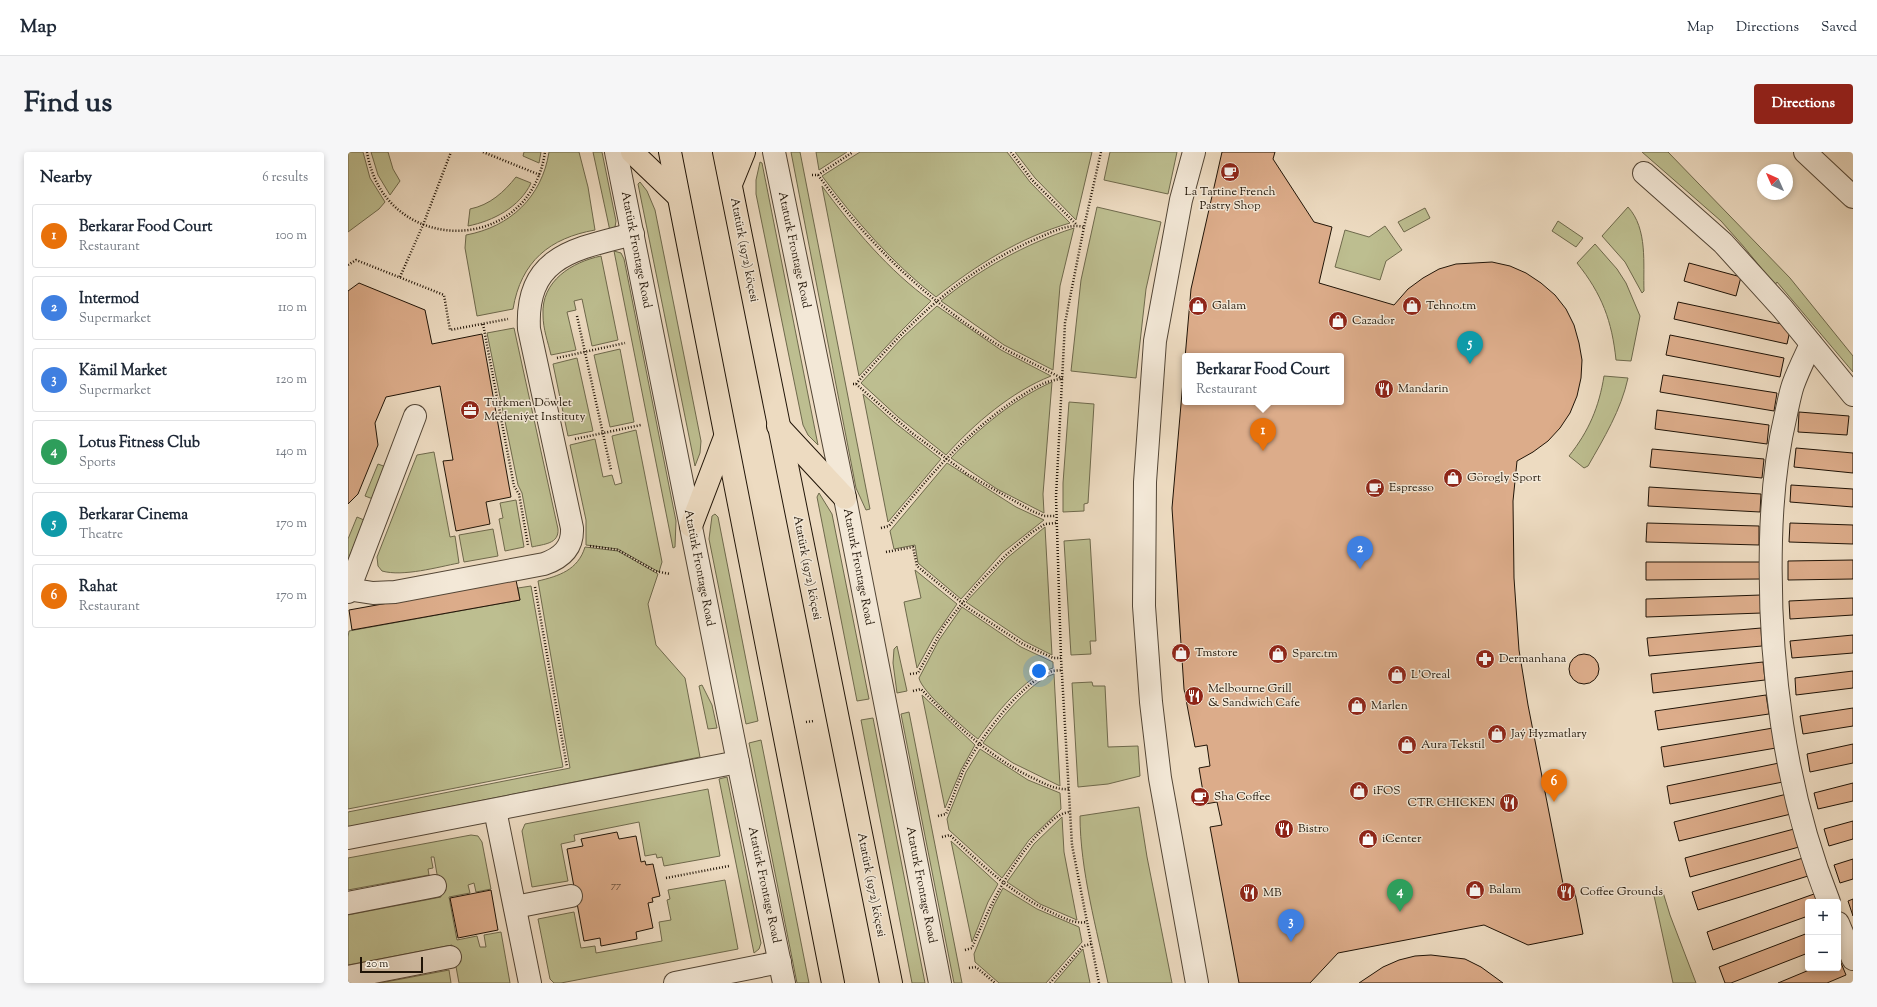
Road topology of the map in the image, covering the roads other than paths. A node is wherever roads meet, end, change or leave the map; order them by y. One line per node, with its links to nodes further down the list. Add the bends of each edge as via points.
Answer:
1 (616, 152): 13 (street, Atatürk Frontage Road)
2 (632, 152): 11 (main road)
3 (670, 152): 11 (main road)
4 (724, 152): 10 (main road, Atatürk (1972) köçesi)
5 (744, 152): 10 (main road)
6 (774, 152): 19 (street, Ataturk Frontage Road)
7 (1194, 152): 40 (street, via 1182,200 1155,341 1145,482 1144,606 1160,778)
8 (1805, 152): 12 (street)
9 (1644, 173): 14 (street, via 1723,243)
10 (731, 184): 17 (main road, Atatürk (1972) köçesi)
11 (678, 196): 18 (main road)
12 (1853, 197)
13 (633, 234): 20 (street, Atatürk Frontage Road); 21 (street, via 579,248 558,260 540,277 533,289 530,302 529,329 572,528 573,536 566,550 559,557 544,564 403,590 373,593)
14 (1811, 344): 15 (street); 27 (street, via 1793,385 1778,450 1770,563 1772,633 1778,693 1793,779 1803,825)
15 (1853, 395)
16 (415, 416): 21 (street)
17 (778, 426): 19 (main road); 38 (main road, Atatürk (1972) köçesi)
18 (726, 436): 20 (main road); 37 (main road)
19 (845, 498): 39 (street, Ataturk Frontage Road)
20 (691, 526): 22 (street, Atatürk Frontage Road)
21 (348, 590)
22 (738, 762): 23 (street); 33 (street, Atatürk Frontage Road)
23 (495, 810): 24 (street); 29 (street)
24 (348, 838)
25 (435, 886): 28 (street)
26 (571, 896): 29 (street)
27 (1828, 899)
28 (348, 904)
29 (515, 907): 35 (street)
30 (1841, 931): 32 (street)
31 (450, 957): 34 (street)
32 (1853, 959)
33 (782, 973): 36 (street)
34 (348, 977)
35 (530, 983)
36 (675, 983)
37 (833, 983)
38 (891, 983)
39 (940, 983)
40 (1197, 983)

